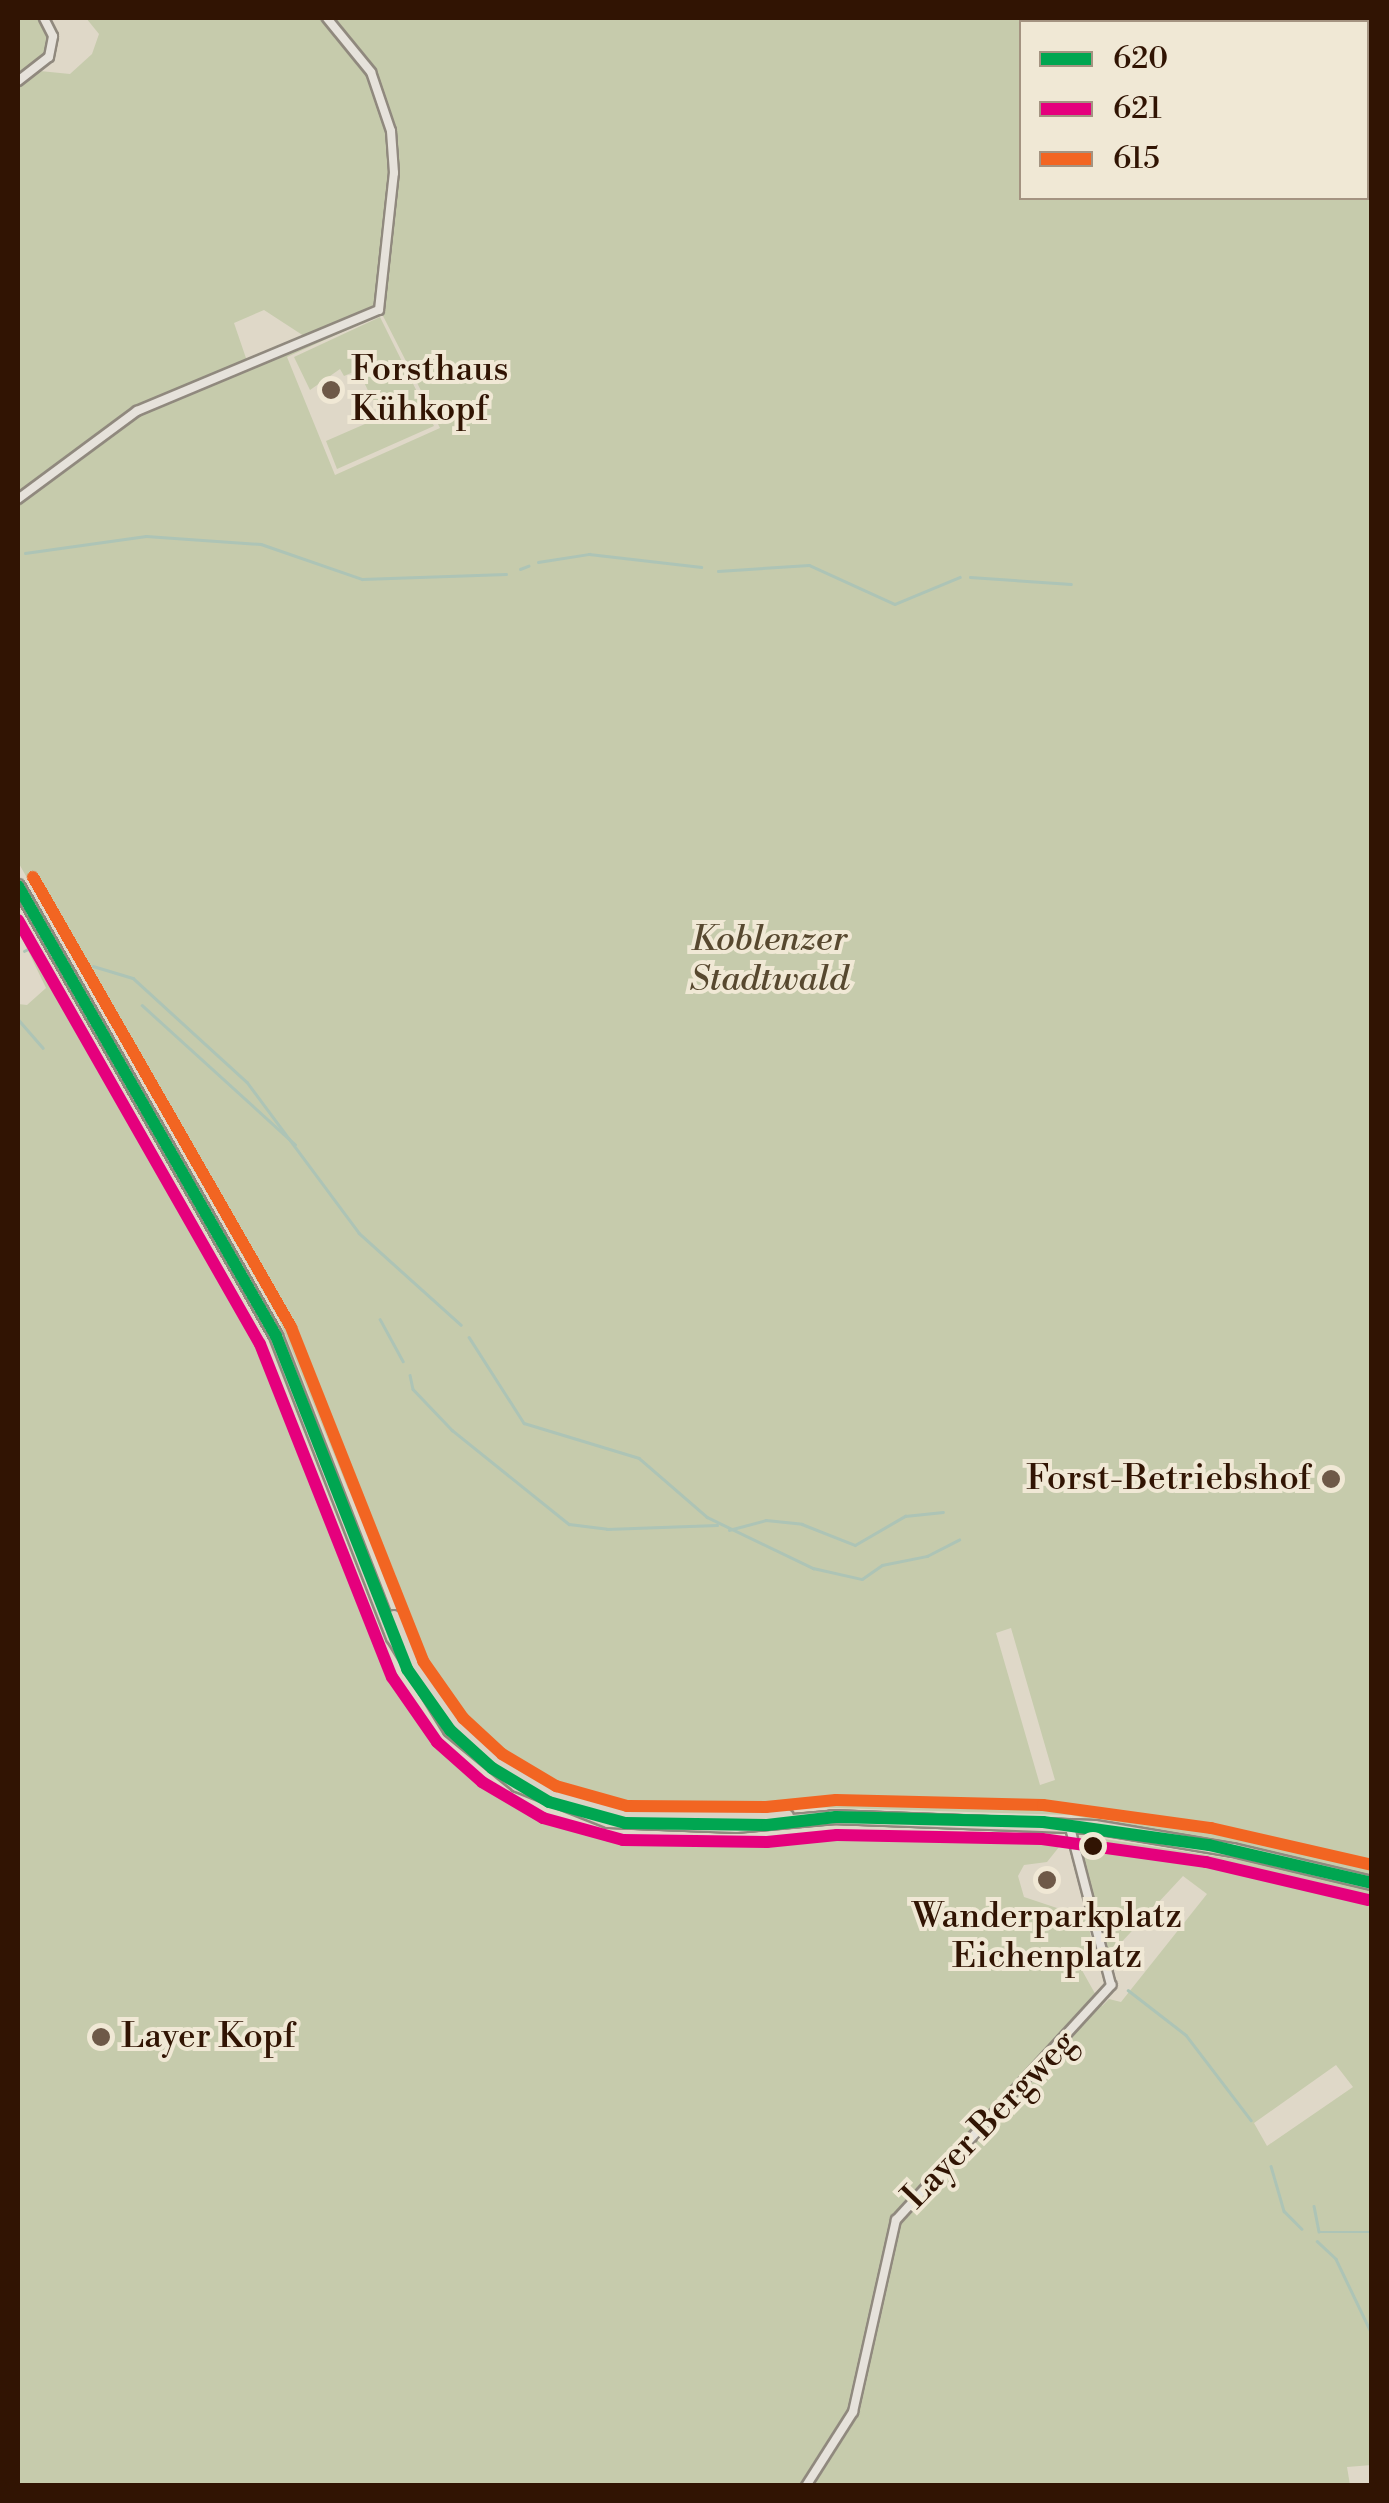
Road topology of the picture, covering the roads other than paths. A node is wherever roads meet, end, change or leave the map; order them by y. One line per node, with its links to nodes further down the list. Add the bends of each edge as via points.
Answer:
1 (44, 18): 3 (street, via 53,36 48,57)
2 (327, 18): 4 (street, via 372,72 391,131 394,168 381,307 360,322 131,414)
3 (18, 81)
4 (18, 499)
5 (18, 886): 6 (main road, via 276,1336 344,1511 430,1686 476,1740 521,1776 577,1802 630,1815)
6 (1068, 1824): 7 (main road, via 1233,1850); 8 (street, Layer Bergweg, via 1110,1980 896,2220 853,2412)
7 (1372, 1883)
8 (806, 2486)

